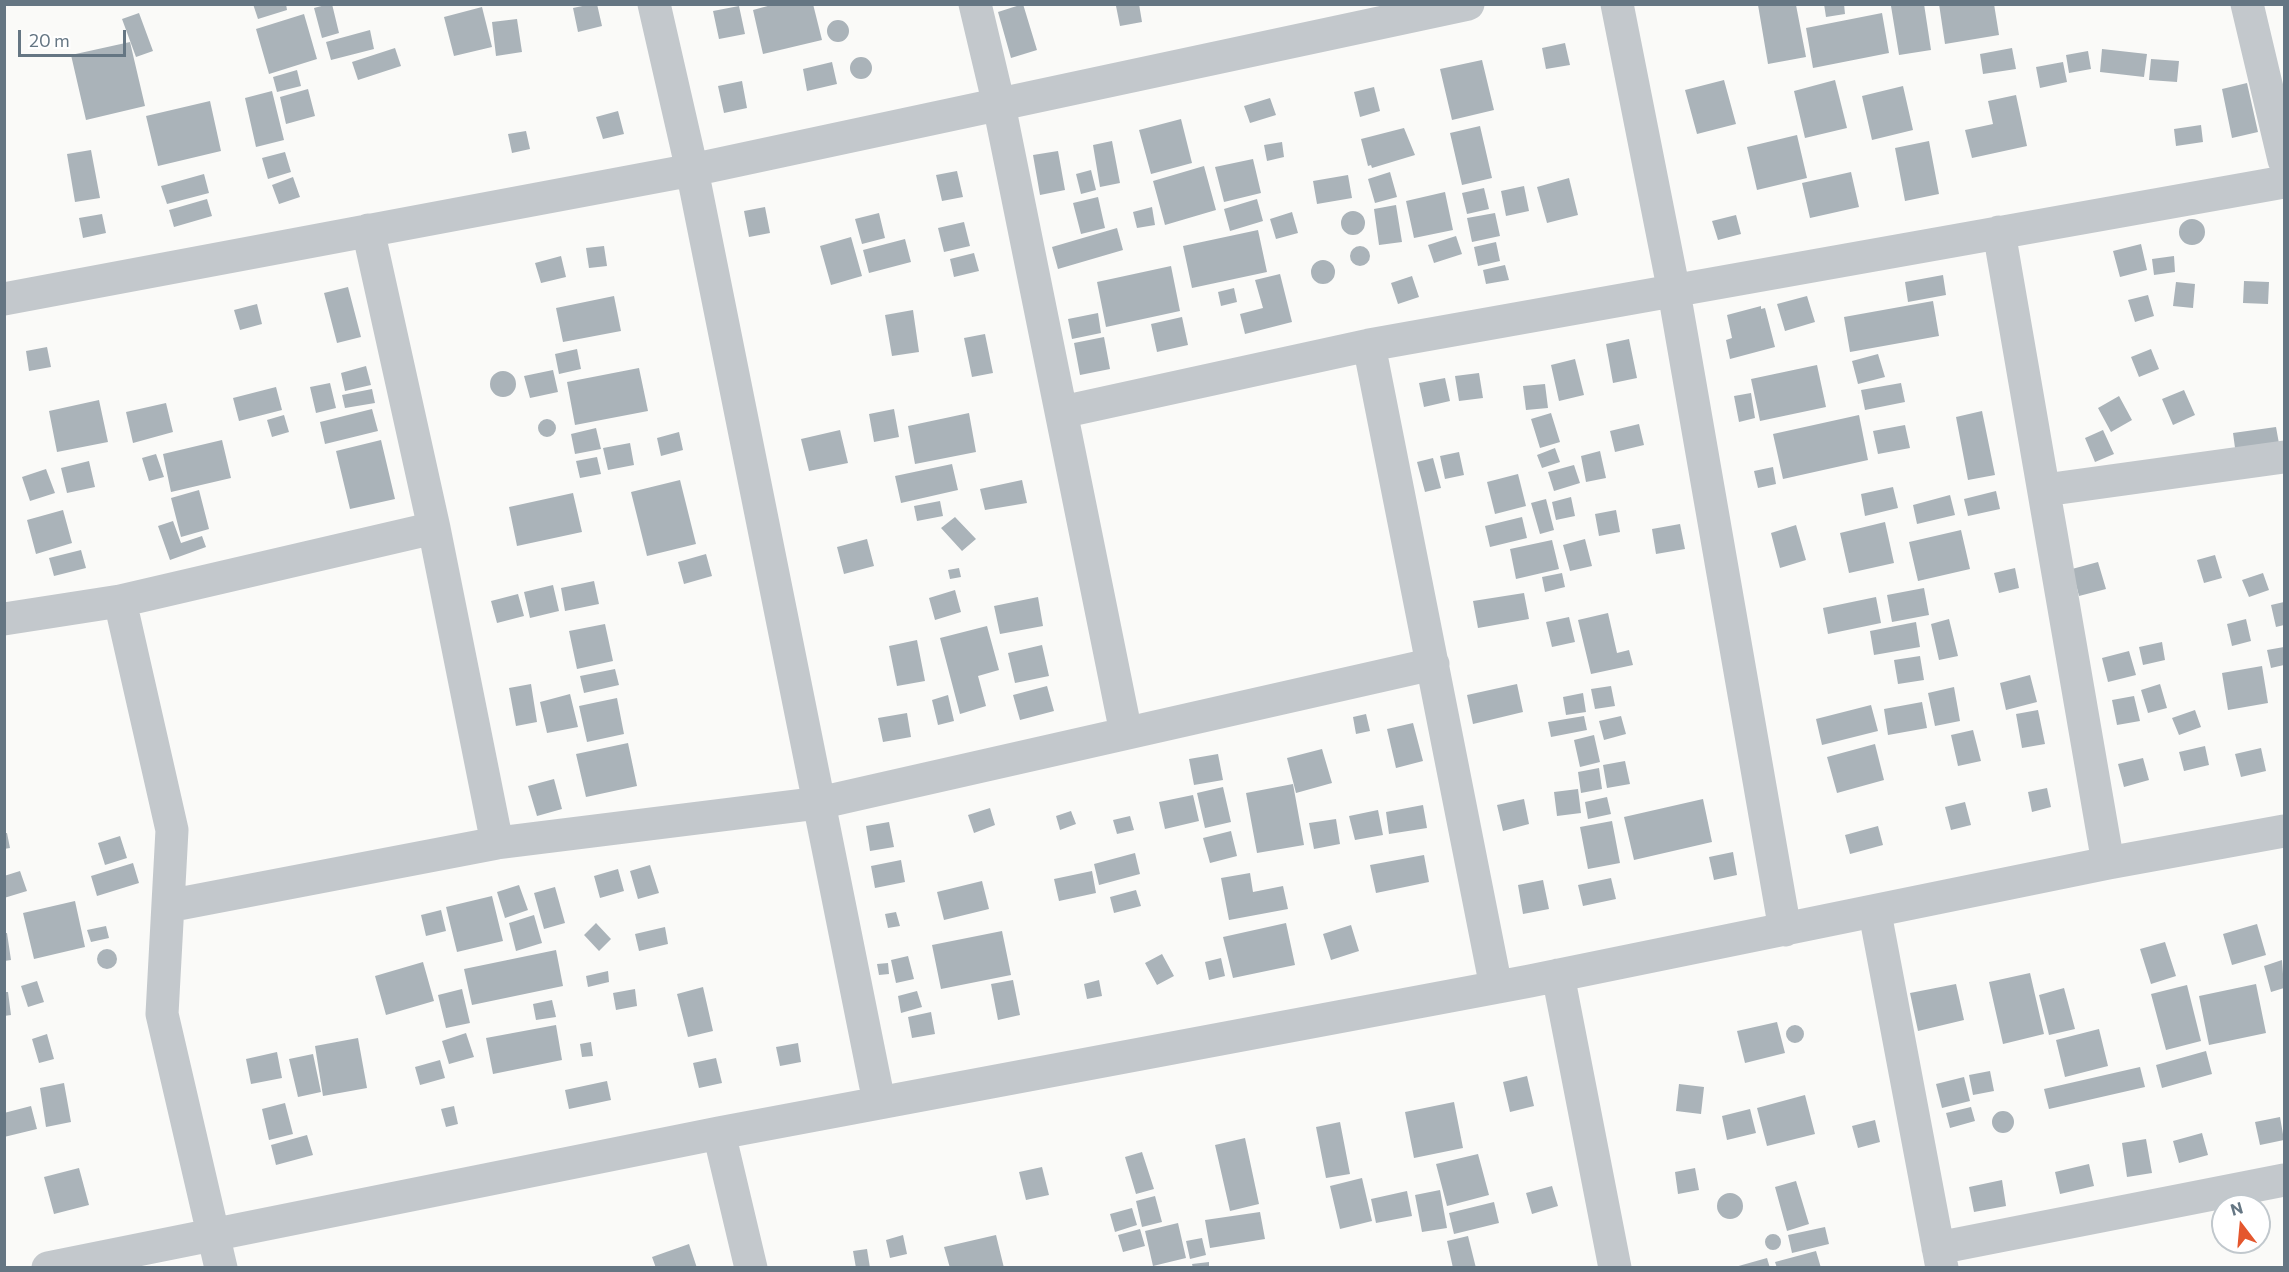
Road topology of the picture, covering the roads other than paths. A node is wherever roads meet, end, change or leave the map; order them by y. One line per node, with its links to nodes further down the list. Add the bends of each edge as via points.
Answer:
1 (654, 4): 8 (street)
2 (975, 4): 6 (street)
3 (1468, 4): 6 (street)
4 (1617, 4): 12 (street)
5 (2247, 4): 7 (street)
6 (999, 105): 8 (street); 15 (street)
7 (2284, 160)
8 (692, 170): 10 (street); 23 (street)
9 (2284, 182): 11 (street)
10 (368, 230): 13 (street); 18 (street)
11 (1999, 232): 12 (street); 17 (street)
12 (1674, 292): 14 (street); 29 (street)
13 (4, 299)
14 (1369, 345): 15 (street); 21 (street)
15 (1062, 412): 22 (street)
16 (2284, 458): 17 (street)
17 (2045, 490): 26 (street)
18 (434, 528): 19 (street); 25 (street)
19 (120, 601): 20 (street); 27 (street, via 172,830)
20 (4, 619)
21 (1432, 664): 22 (street); 31 (street)
22 (1126, 732): 23 (street)
23 (819, 803): 25 (street); 32 (street)
24 (2284, 831): 26 (street)
25 (497, 843): 27 (street)
26 (2108, 863): 28 (street)
27 (168, 906): 35 (street, via 162,1014)
28 (1875, 913): 29 (street); 36 (street)
29 (1785, 930): 30 (street)
30 (1558, 975): 31 (street); 40 (street)
31 (1496, 987): 32 (street)
32 (879, 1102): 33 (street)
33 (719, 1133): 35 (street); 39 (street)
34 (2284, 1180): 36 (street)
35 (214, 1235): 37 (street); 38 (street)
36 (1940, 1258)
37 (48, 1268)
38 (221, 1268)
39 (751, 1268)
40 (1615, 1268)

